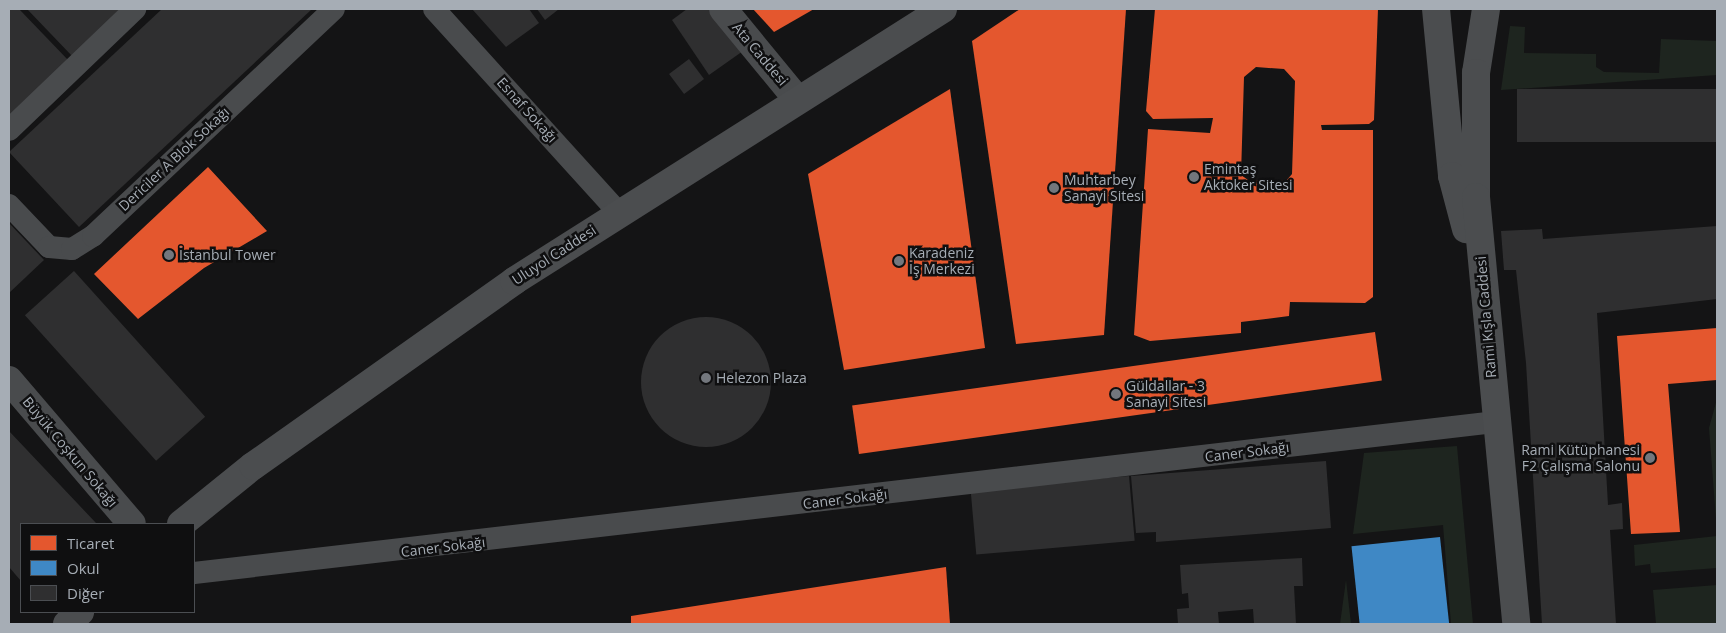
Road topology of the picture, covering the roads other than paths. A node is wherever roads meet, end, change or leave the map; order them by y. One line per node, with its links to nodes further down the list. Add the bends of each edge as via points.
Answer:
1 (135, 9): 9 (street)
2 (334, 9): 10 (street, Dericiler A Blok Sokağı, via 93,236 72,250 49,247)
3 (434, 9): 11 (street, Esnaf Sokağı)
4 (723, 9): 8 (street, Ata Caddesi)
5 (943, 9): 8 (main road, Uluyol Caddesi)
6 (1436, 9): 12 (main road, via 1452,176)
7 (1486, 9): 12 (main road, Rami Kışla Caddesi, via 1473,125)
8 (797, 99): 11 (main road, Uluyol Caddesi)
9 (9, 130)
10 (9, 205)
11 (619, 213): 17 (main road, Uluyol Caddesi, via 406,355 252,466)
12 (1481, 283): 14 (main road, Rami Kışla Caddesi)
13 (9, 380): 16 (street, Büyük Coşkun Sokağı)
14 (1496, 422): 15 (main road, Rami Kışla Caddesi); 18 (street, Caner Sokağı)
15 (1500, 500): 21 (main road, via 1492,544); 22 (main road, Rami Kışla Caddesi)
16 (131, 523)
17 (182, 523)
18 (195, 573)
19 (79, 613): 20 (main road)
20 (67, 624)
21 (1500, 624)
22 (1516, 624)

